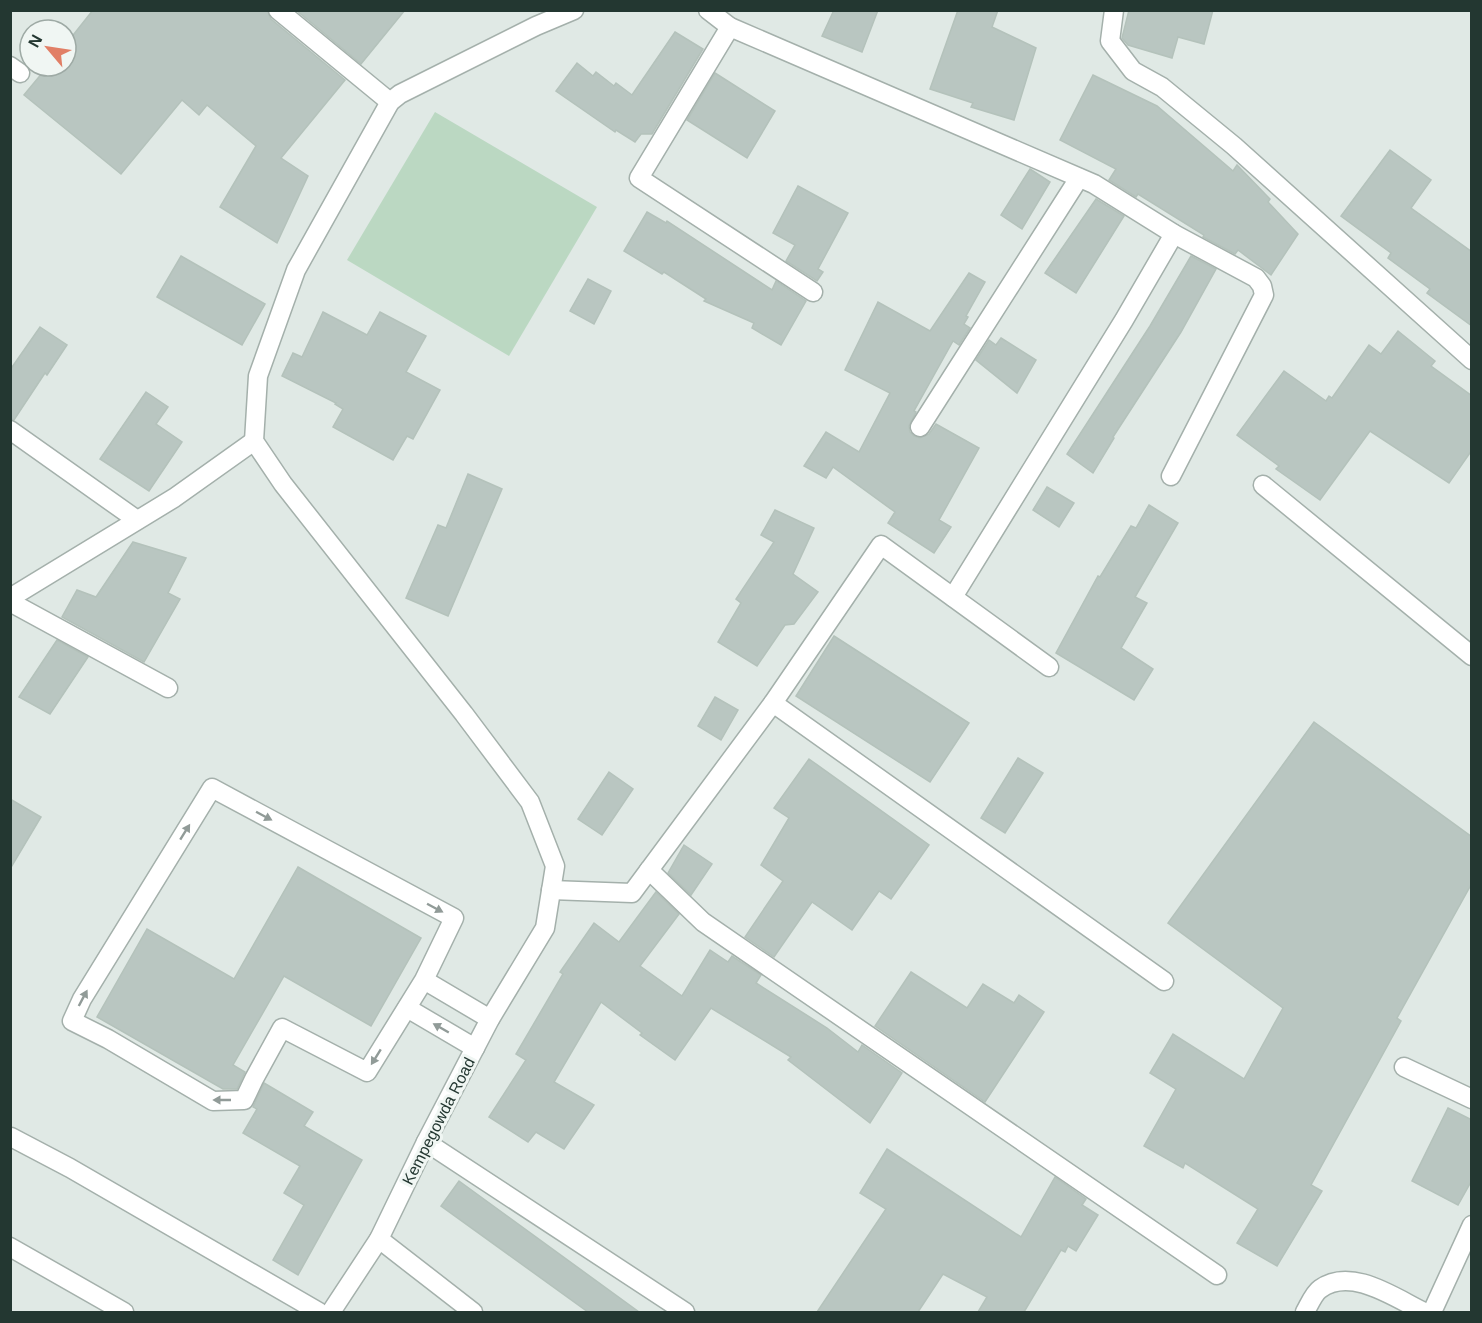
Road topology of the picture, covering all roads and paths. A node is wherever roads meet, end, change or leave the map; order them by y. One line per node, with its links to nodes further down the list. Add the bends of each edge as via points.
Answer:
1 (278, 10): 6 (street)
2 (574, 10): 6 (street, via 410,88)
3 (708, 10): 5 (street)
4 (1114, 10): 10 (street, via 1110,41 1133,71 1162,87 1234,146)
5 (730, 27): 7 (street); 9 (street, via 639,178)
6 (390, 102): 13 (street, via 297,270 258,376)
7 (1080, 178): 8 (street); 11 (street)
8 (1174, 234): 14 (street, via 1256,278 1264,295); 17 (street)
9 (813, 292)
10 (1472, 360)
11 (920, 427)
12 (10, 430): 16 (street)
13 (254, 441): 16 (street, via 174,498); 24 (street, via 283,484 530,802 555,866)
14 (1171, 476)
15 (1263, 485): 19 (street)
16 (137, 519): 18 (street)
17 (953, 597): 20 (street); 22 (street, via 881,545)
18 (10, 600): 21 (street)
19 (1472, 656)
20 (1049, 667)
21 (168, 688)
22 (773, 703): 23 (street); 26 (street)
23 (649, 870): 24 (street, via 632,893); 37 (street, via 704,922)
24 (551, 891): 28 (street, Kempegowda Road, via 545,928)
25 (424, 980): 27 (street); 27 (street, one-way to 25, via 368,1072 282,1028 244,1100 213,1101 72,1021 212,788 454,918); 28 (street)
26 (1164, 981)
27 (407, 1008): 29 (street, one-way to 27)
28 (490, 1019): 29 (street, Kempegowda Road)
29 (475, 1048): 33 (street, Kempegowda Road)
30 (1404, 1066): 31 (street)
31 (1472, 1099)
32 (11, 1137): 39 (street)
33 (426, 1142): 35 (street, Kempegowda Road); 42 (street)
34 (1472, 1225): 45 (street)
35 (379, 1239): 40 (street, Kempegowda Road); 41 (street)
36 (10, 1247): 38 (street)
37 (1217, 1275)
38 (124, 1312)
39 (319, 1312)
40 (331, 1312)
41 (473, 1312)
42 (685, 1312)
43 (1305, 1312): 44 (street, via 1318,1290 1340,1280 1359,1281)
44 (1424, 1312)
45 (1432, 1312)

